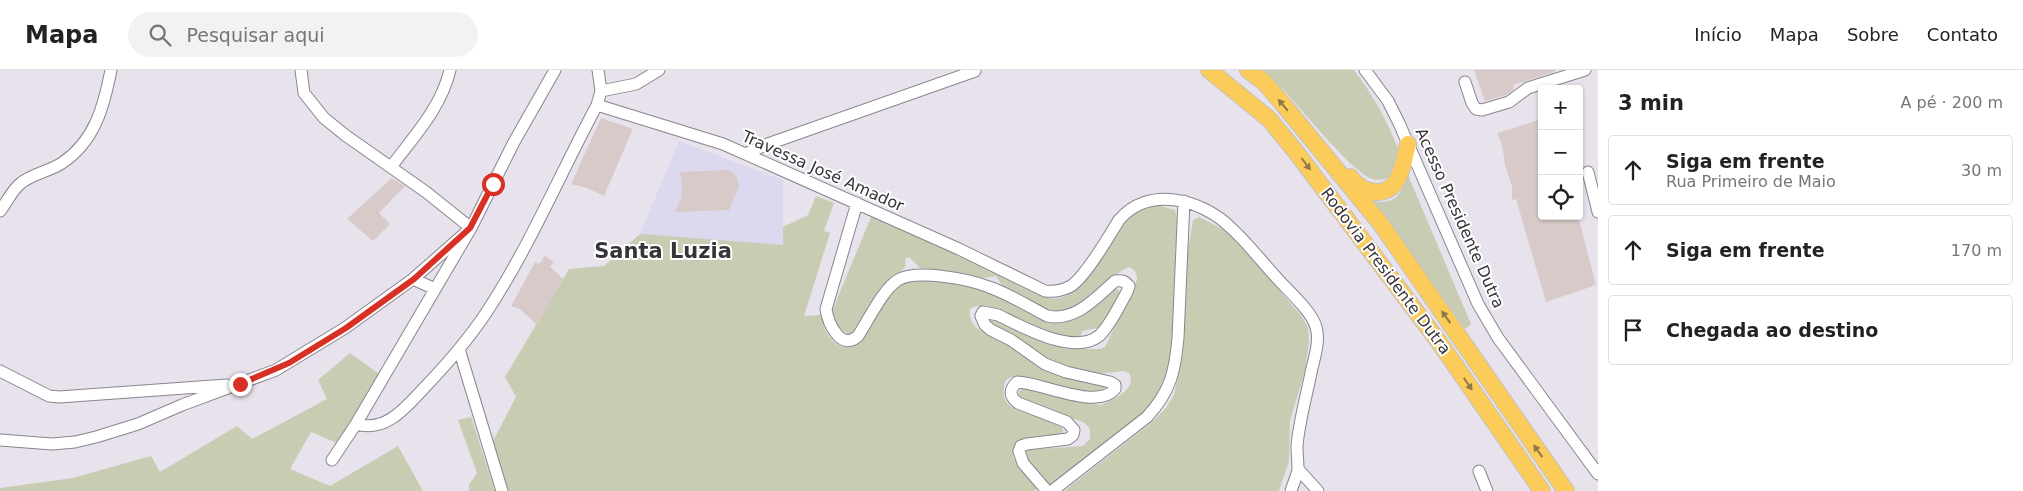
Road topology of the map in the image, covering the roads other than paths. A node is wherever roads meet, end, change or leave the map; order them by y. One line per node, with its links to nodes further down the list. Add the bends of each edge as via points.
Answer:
1 (111, 70): 22 (street, via 105,102 89,135 64,162 22,182)
2 (301, 70): 18 (street, via 304,94 324,118)
3 (450, 70): 18 (street, via 434,110)
4 (555, 70): 24 (street)
5 (598, 70): 13 (street)
6 (659, 70): 13 (street, via 636,84)
7 (975, 70): 17 (street)
8 (1209, 70): 42 (highway, Rodovia Presidente Dutra, one-way to 42, via 1269,119 1296,152 1434,334)
9 (1248, 70): 15 (highway, Rodovia Presidente Dutra, one-way to 9, via 1264,82)
10 (1365, 70): 16 (street, Acesso Presidente Dutra, via 1388,102)
11 (1585, 70): 12 (street, via 1528,88 1509,102 1482,110 1476,109 1472,103)
12 (1465, 82)
13 (601, 91): 14 (street)
14 (597, 105): 17 (street, Travessa José Amador, via 723,144); 27 (street, via 504,283)
15 (1296, 121): 16 (highway, via 1332,152 1355,182 1373,192 1392,188); 43 (highway, Rodovia Presidente Dutra, one-way to 15, via 1380,224)
16 (1408, 144): 35 (street, Acesso Presidente Dutra, via 1478,304 1498,338)
17 (745, 154): 21 (street, Travessa José Amador)
18 (391, 167): 24 (street)
19 (1588, 172): 23 (street)
20 (1184, 201): 21 (street, Travessa José Amador, via 1156,200 1126,211 1078,280 1064,290 1054,292 1032,286 959,249); 33 (street, via 1205,209 1230,226 1314,322 1317,342 1297,447); 38 (street, via 1178,338 1168,390 1147,417)
21 (857, 204): 37 (street, via 826,309 832,330 848,341 854,341 858,336 888,289 908,276 964,280 988,286 1056,318 1078,311 1115,282 1121,280 1129,286 1104,330 1089,341 1055,340 998,315 984,312 981,316 991,330 1045,364 1115,385 1112,393 1104,397 1057,392 1024,382 1017,382 1011,388 1010,393 1018,403 1067,422 1074,430 1068,438 1021,446 1019,451 1023,463)
22 (0, 210)
23 (1598, 212)
24 (470, 228): 25 (street); 26 (street)
25 (414, 279): 26 (street); 29 (street, via 346,328 289,363)
26 (435, 289): 30 (street)
27 (459, 349): 30 (street, via 396,415 372,427); 36 (street)
28 (0, 371): 29 (street, via 49,396 59,397)
29 (240, 384): 31 (street, via 120,431 75,442 52,444)
30 (356, 424): 32 (street)
31 (0, 440)
32 (332, 460)
33 (1298, 469): 39 (street); 40 (street)
34 (1479, 471): 41 (street)
35 (1598, 474)
36 (502, 491)
37 (1047, 491)
38 (1052, 491)
39 (1291, 491)
40 (1318, 491)
41 (1487, 491)
42 (1542, 491)
43 (1566, 491)

